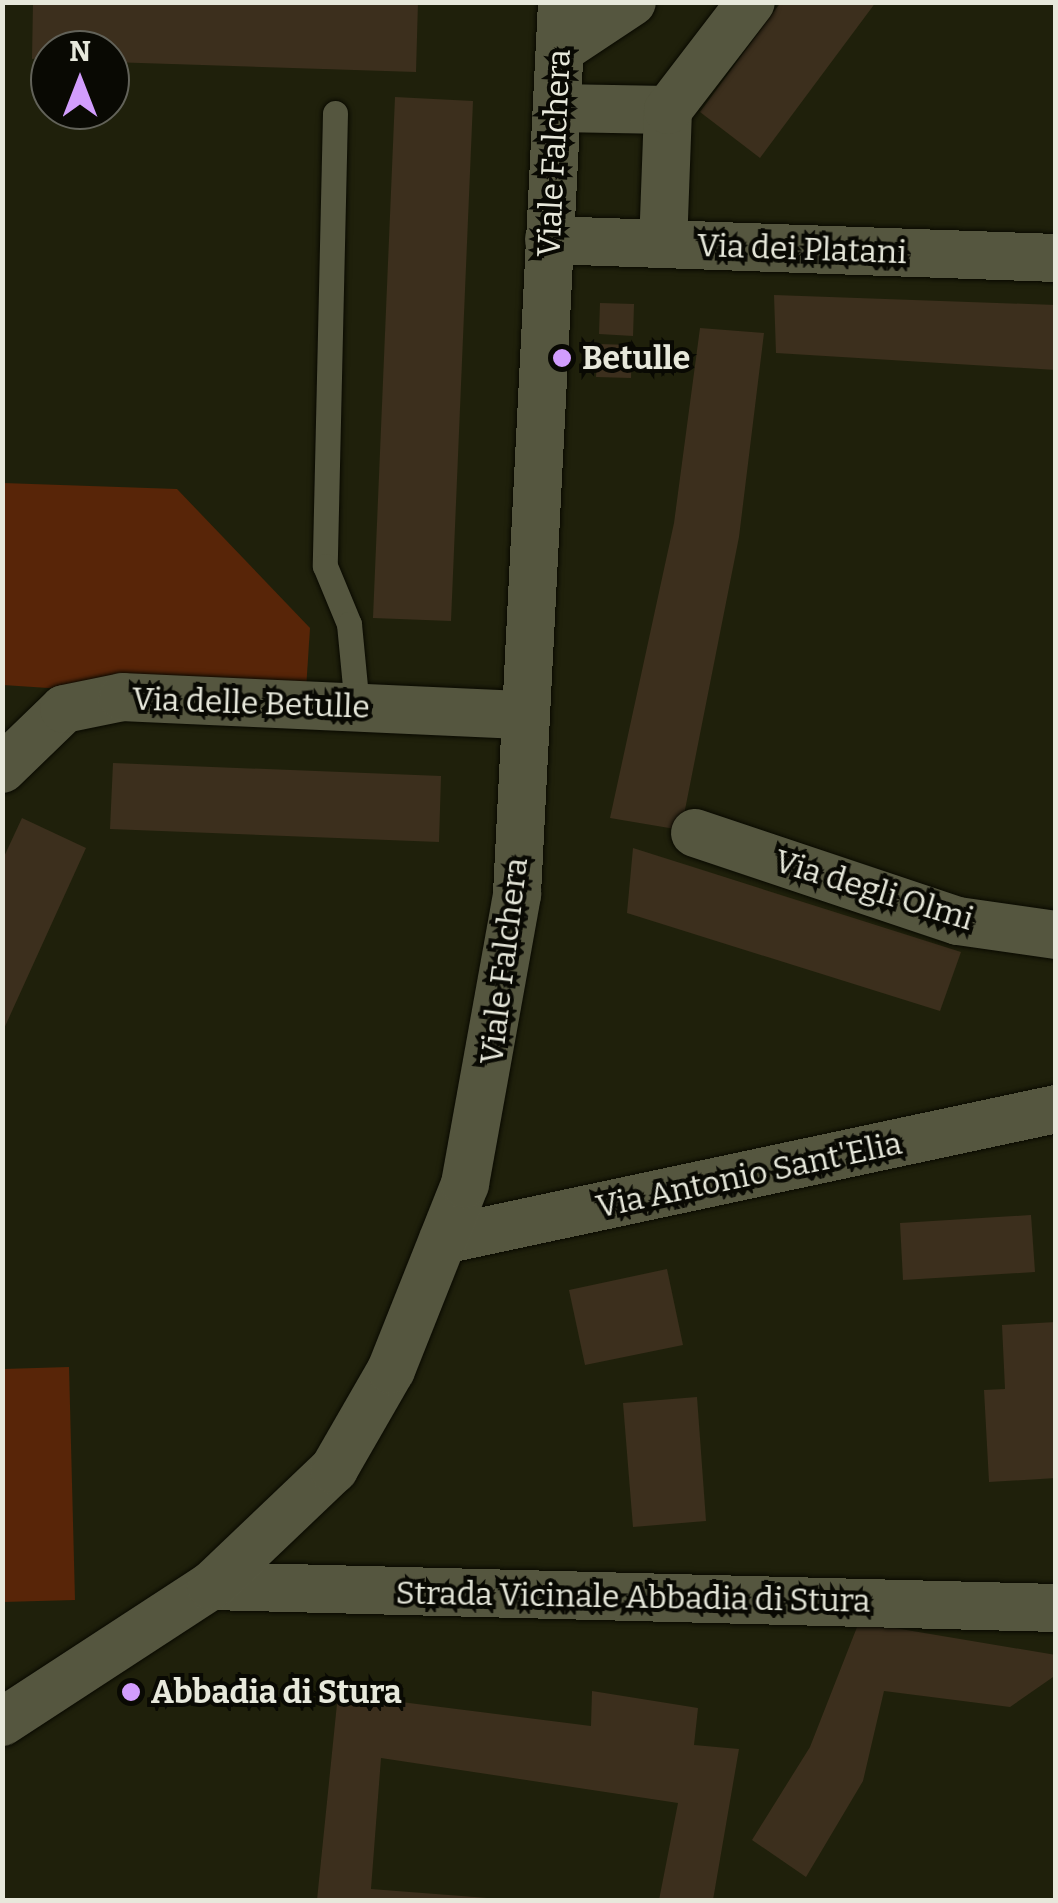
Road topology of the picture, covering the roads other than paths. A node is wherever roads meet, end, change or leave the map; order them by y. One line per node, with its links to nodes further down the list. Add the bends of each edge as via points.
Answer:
1 (562, 2): 4 (street, Viale Falchera)
2 (632, 2): 4 (street)
3 (750, 2): 6 (street)
4 (561, 50): 5 (street, Viale Falchera)
5 (557, 108): 6 (street); 8 (street, Viale Falchera)
6 (668, 110): 9 (street)
7 (336, 113): 11 (lane, via 325,566 349,624)
8 (549, 240): 9 (street, Via dei Platani); 12 (street, Viale Falchera)
9 (663, 244): 10 (street, Via dei Platani)
10 (1056, 258)
11 (357, 708): 12 (street, Via delle Betulle); 13 (street, Via delle Betulle, via 122,697 64,710)
12 (525, 715): 17 (street, Viale Falchera, via 503,1005 465,1184)
13 (2, 769)
14 (695, 833): 15 (street, Via degli Olmi, via 958,922)
15 (1056, 936)
16 (1056, 1109): 17 (street, Via Antonio Sant'Elia)
17 (443, 1240): 18 (street, Viale Falchera, via 392,1370 334,1469)
18 (211, 1586): 19 (street, Strada Vicinale Abbadia di Stura); 20 (street, Viale Falchera)
19 (1056, 1608)
20 (2, 1722)

